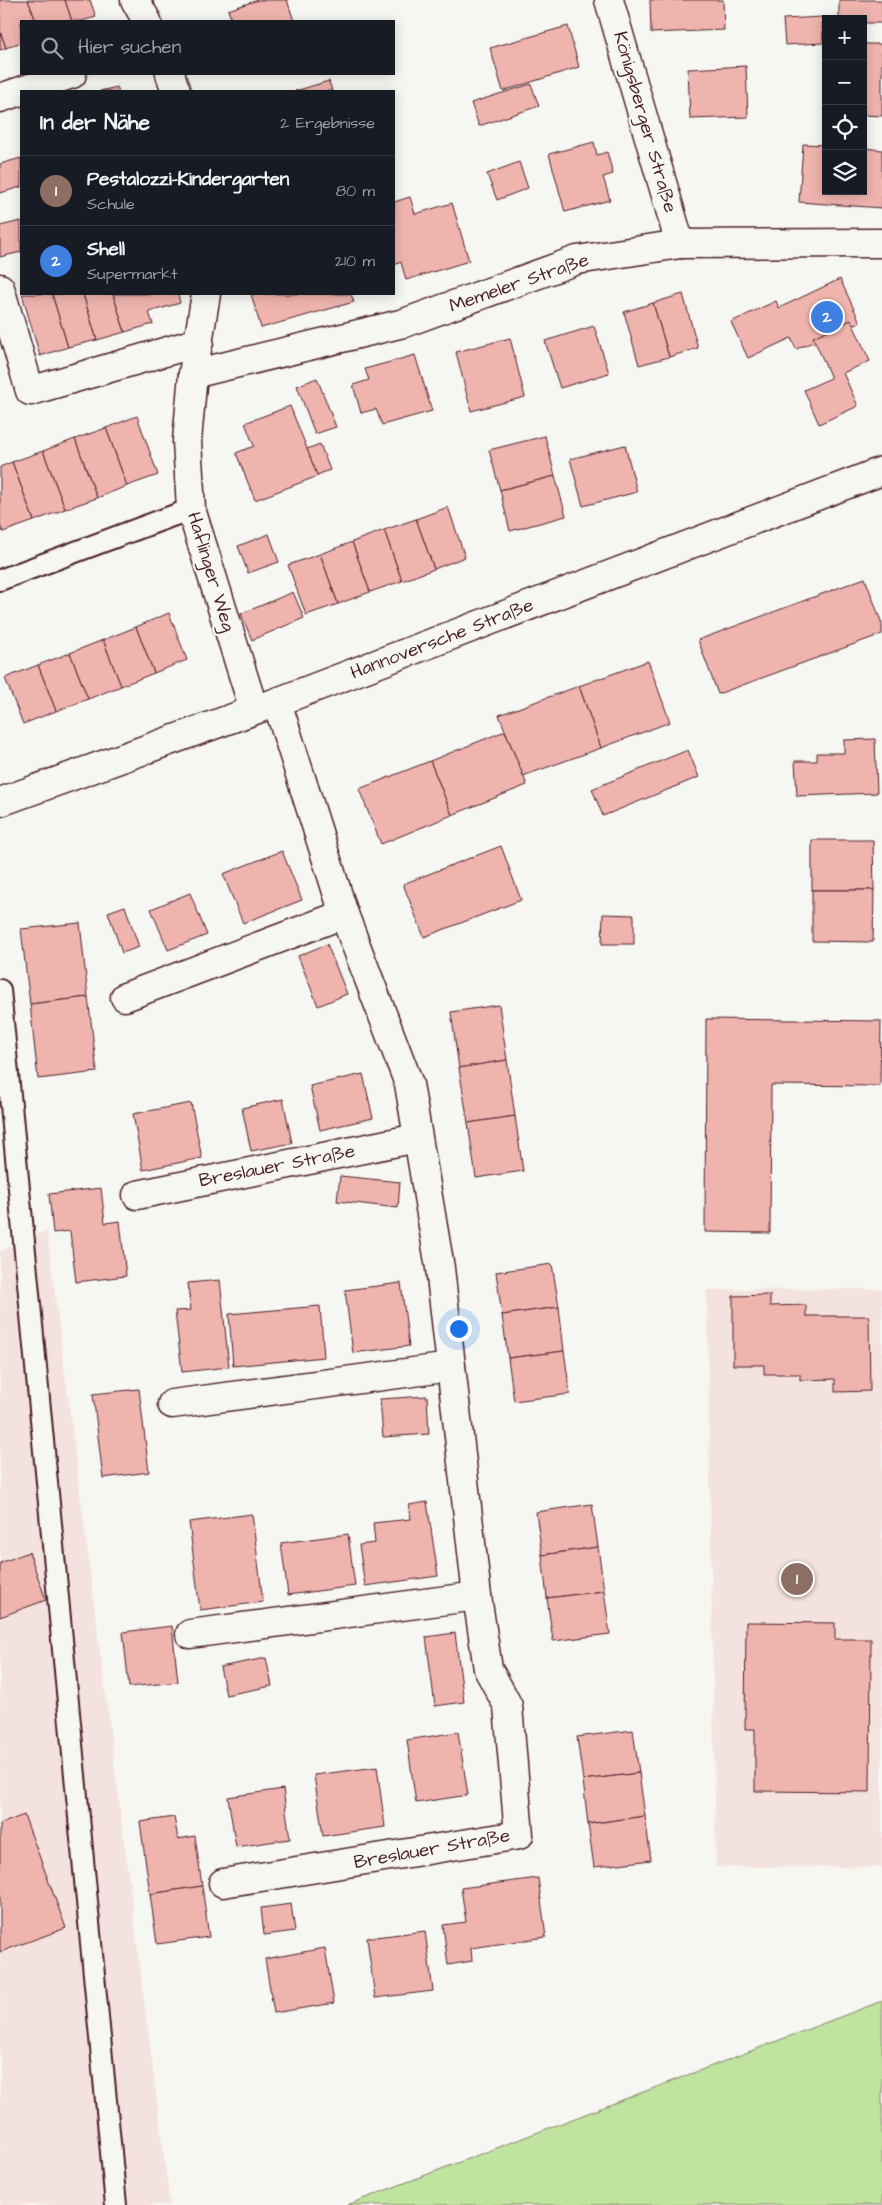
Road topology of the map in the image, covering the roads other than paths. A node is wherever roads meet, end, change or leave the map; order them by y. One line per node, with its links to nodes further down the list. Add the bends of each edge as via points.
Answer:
1 (135, 0): 3 (street)
2 (609, 0): 11 (street, Königsberger Straße)
3 (146, 20)
4 (69, 75): 6 (street)
5 (170, 75): 7 (street)
6 (24, 90)
7 (176, 90)
8 (20, 91): 9 (street)
9 (0, 98)
10 (882, 243): 11 (street, Memeler Straße)
11 (680, 244): 15 (street, Memeler Straße, via 577,260 404,323)
12 (0, 288): 14 (street, via 30,391)
13 (206, 295): 14 (street, Haflinger Weg)
14 (199, 342): 15 (street, Haflinger Weg)
15 (194, 374): 17 (street, Haflinger Weg, via 187,441)
16 (882, 471): 19 (street, Hannoversche Straße)
17 (191, 509): 18 (lane); 19 (street, Haflinger Weg)
18 (0, 580)
19 (265, 706): 20 (street, Hannoversche Straße); 21 (street, Breslauer Straße)
20 (0, 802)
21 (344, 914): 23 (street); 24 (street, Breslauer Straße, via 409,1084)
22 (0, 990): 31 (lane)
23 (125, 997)
24 (417, 1138): 25 (street, Breslauer Straße); 26 (street, Breslauer Straße, via 440,1268)
25 (137, 1195)
26 (451, 1367): 27 (street); 28 (street, Breslauer Straße)
27 (172, 1404)
28 (477, 1596): 29 (street); 30 (street, Breslauer Straße, via 488,1669 508,1706 519,1835)
29 (190, 1634)
30 (223, 1884)
31 (116, 2205)

